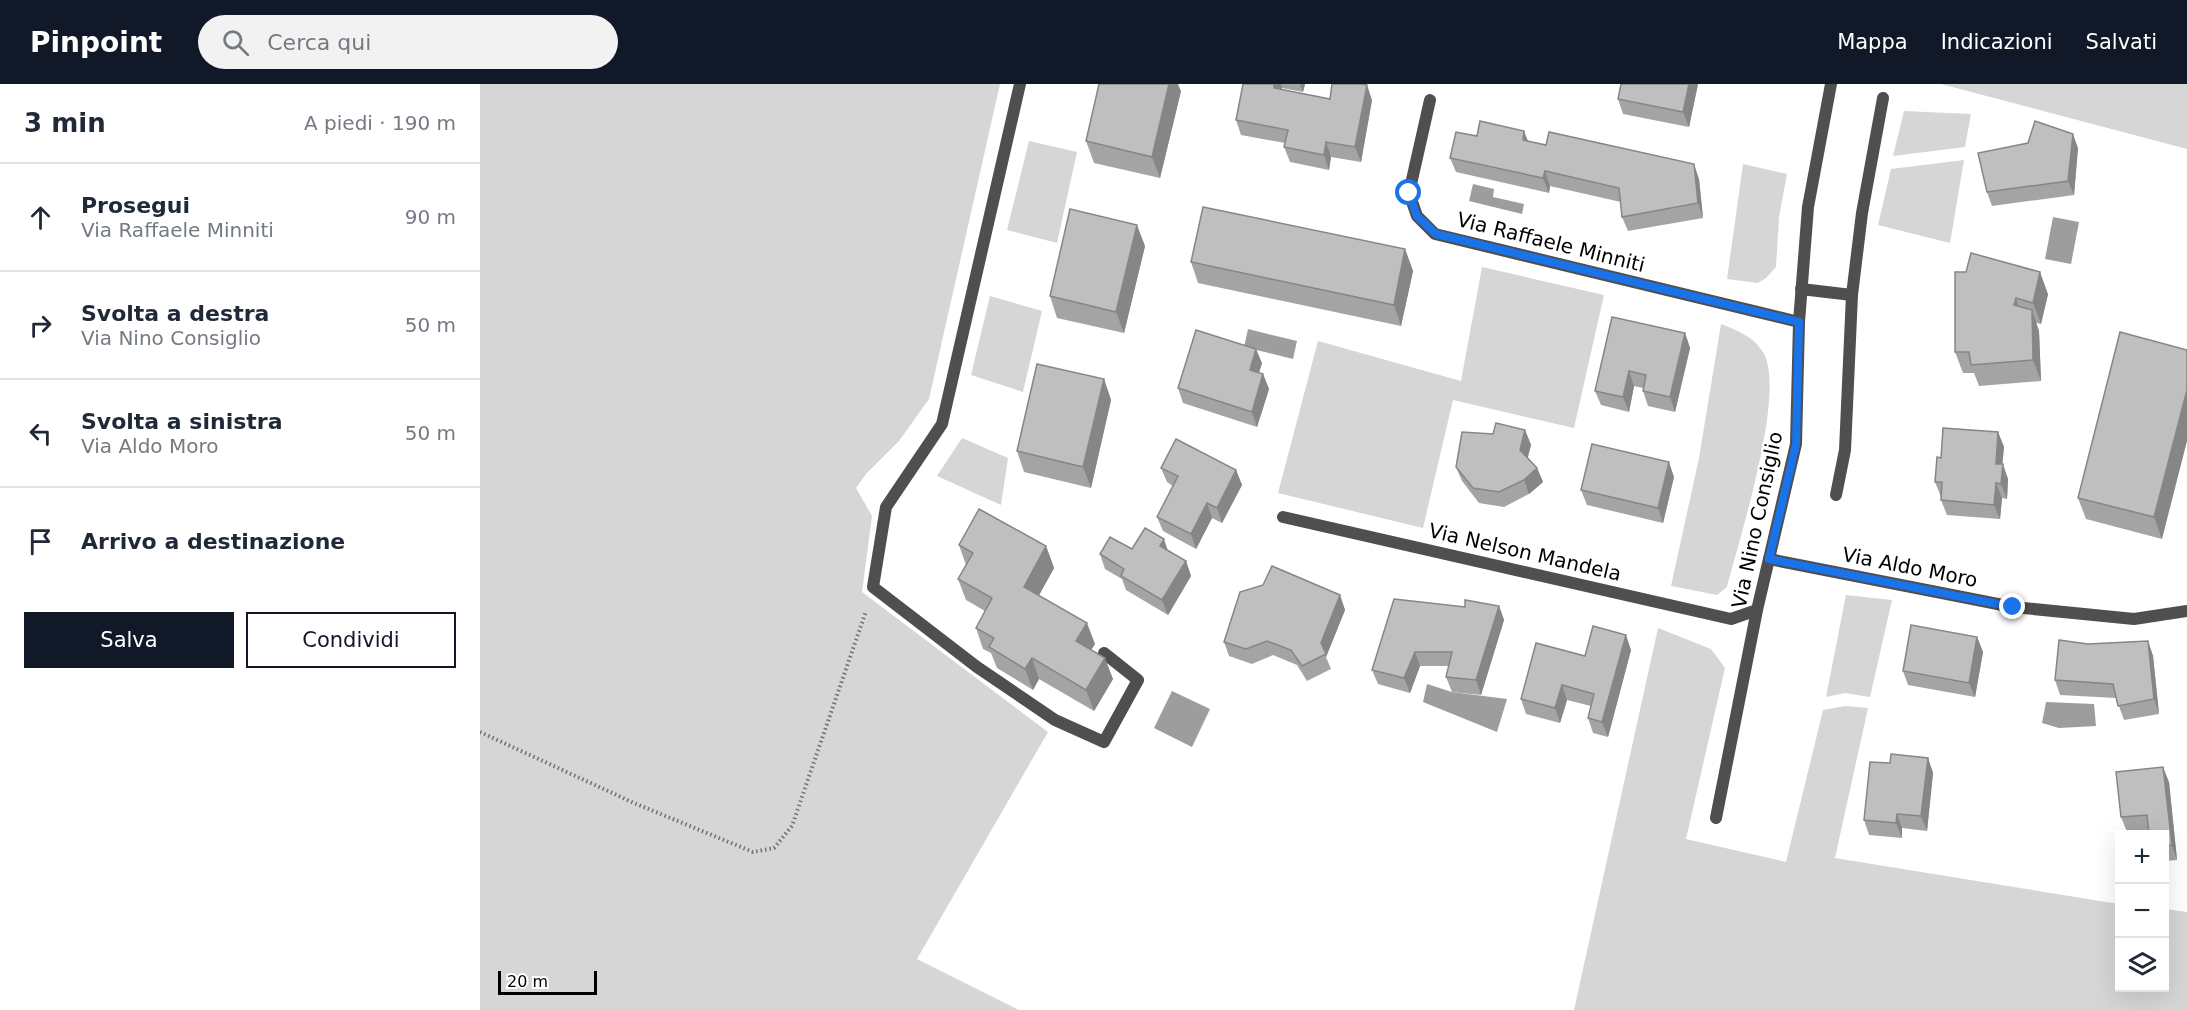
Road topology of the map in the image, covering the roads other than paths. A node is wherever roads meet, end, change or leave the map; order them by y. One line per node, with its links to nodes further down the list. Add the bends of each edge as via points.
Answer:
1 (1020, 84): 13 (street, via 942,424 886,507 873,587 977,667 1055,720 1104,742 1138,680)
2 (1832, 84): 5 (street, Via Nino Consiglio, via 1808,207)
3 (1883, 98): 6 (street)
4 (1430, 100): 7 (street, Via Raffaele Minniti, via 1409,193 1417,216 1436,234)
5 (1801, 289): 6 (street); 7 (street, Via Nino Consiglio)
6 (1852, 295): 8 (street, via 1845,450)
7 (1799, 322): 10 (street, Via Nino Consiglio, via 1796,444)
8 (1836, 495)
9 (1283, 517): 11 (street, Via Nelson Mandela, via 1731,619)
10 (1769, 559): 11 (street, Via Nino Consiglio); 12 (street, Via Aldo Moro, via 2013,607 2134,619)
11 (1757, 609): 14 (street, Via Nino Consiglio)
12 (2187, 611)
13 (1104, 653)
14 (1716, 818)

